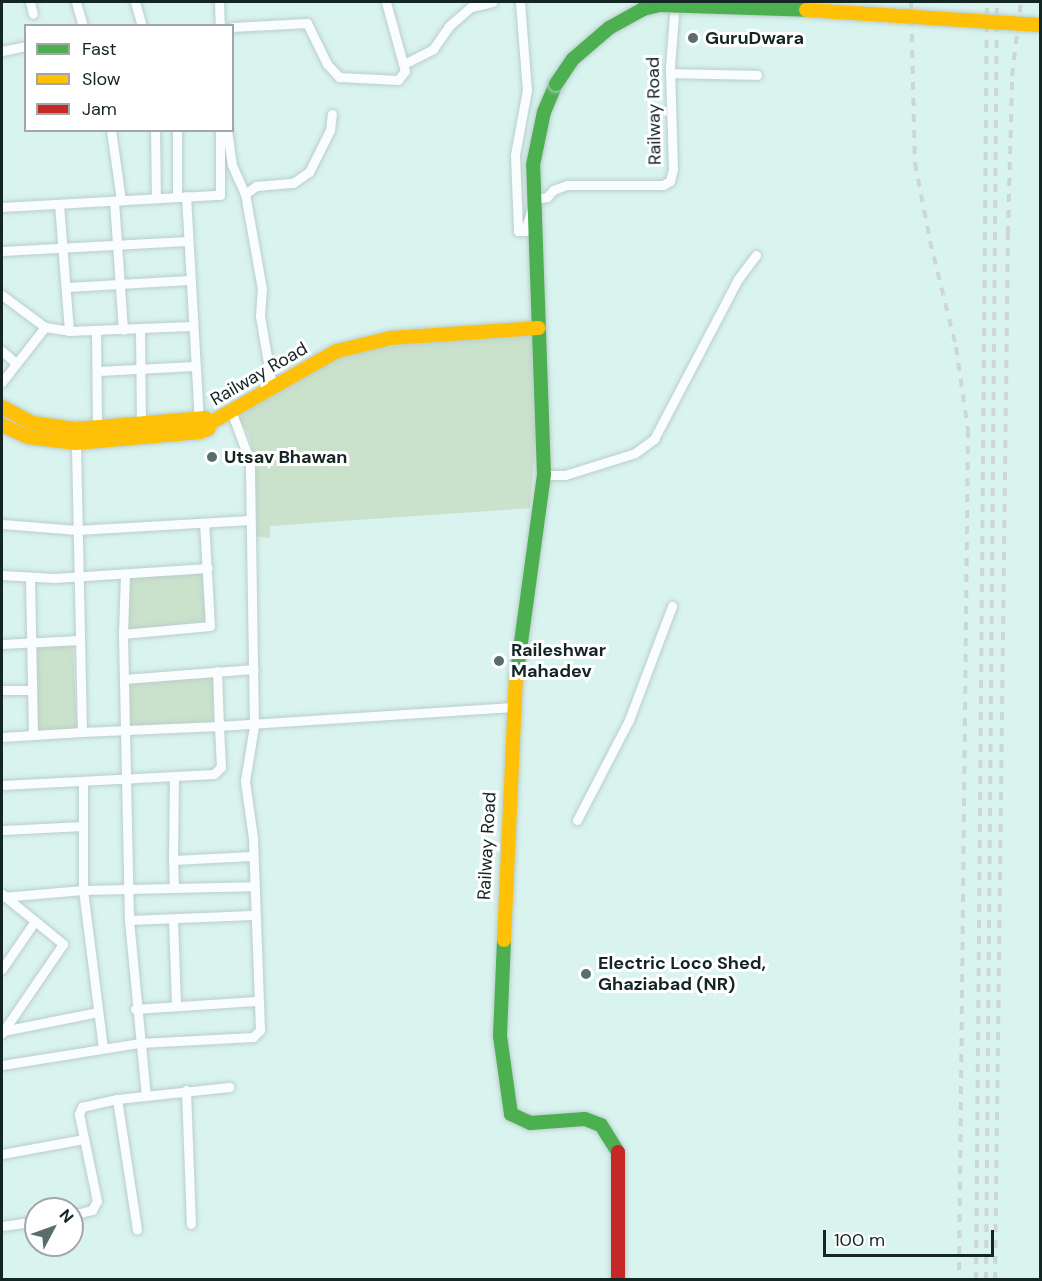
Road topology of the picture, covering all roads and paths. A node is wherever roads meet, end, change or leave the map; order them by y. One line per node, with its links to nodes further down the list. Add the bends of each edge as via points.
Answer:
1 (30, 2): 9 (street)
2 (76, 2): 10 (street)
3 (135, 2): 11 (street)
4 (219, 2): 12 (street)
5 (386, 2): 17 (street)
6 (492, 2): 17 (street, via 471,7 449,26 433,49)
7 (520, 2): 27 (street, via 527,90 515,155 518,231 525,231)
8 (675, 2): 18 (street, Railway Road)
9 (33, 14)
10 (82, 24)
11 (141, 24)
12 (220, 24)
13 (1041, 25): 27 (street, bridge, via 845,11 668,5 643,9 592,41 556,84 542,120 533,165)
14 (234, 27): 17 (street, via 307,23 327,64 339,77 398,80 405,71)
15 (24, 46): 16 (street)
16 (2, 51)
17 (404, 64)
18 (670, 73): 19 (street); 27 (street, Railway Road, via 670,181 567,185 547,197)
19 (757, 75)
20 (332, 114): 26 (street, via 330,130 309,172 293,183 256,186)
21 (111, 132): 30 (street)
22 (155, 132): 29 (street)
23 (177, 132): 28 (street)
24 (220, 132): 28 (street, via 220,195)
25 (227, 132): 26 (street, via 232,165)
26 (244, 194): 55 (street, via 262,288 260,316)
27 (534, 194): 44 (street, Railway Road)
28 (181, 197): 29 (street); 33 (street)
29 (156, 198): 30 (street)
30 (117, 201): 31 (street); 34 (street)
31 (59, 204): 32 (street); 35 (street)
32 (2, 207)
33 (188, 241): 34 (street); 38 (street)
34 (117, 244): 35 (street); 39 (street)
35 (64, 245): 36 (street); 40 (street)
36 (2, 251)
37 (756, 255): 64 (street, via 738,279 654,438 635,453 565,475)
38 (189, 280): 39 (street); 42 (street)
39 (120, 285): 40 (street); 47 (street)
40 (67, 287): 48 (street)
41 (2, 295): 43 (street)
42 (191, 326): 45 (street); 51 (street)
43 (45, 327): 48 (street); 50 (street)
44 (539, 328): 55 (street, Railway Road, via 391,338 337,351); 64 (street, Railway Road)
45 (140, 329): 47 (street); 52 (street)
46 (96, 330): 47 (street); 48 (street); 53 (street)
47 (123, 330)
48 (69, 331)
49 (2, 351): 50 (street)
50 (16, 363): 54 (street)
51 (194, 366): 52 (street); 60 (street)
52 (140, 369): 53 (street); 58 (street)
53 (98, 371): 61 (street)
54 (2, 382)
55 (272, 386): 57 (street, Railway Road)
56 (2, 407): 62 (street, via 32,423)
57 (232, 413): 60 (street, Railway Road); 65 (street, via 250,462)
58 (141, 424): 60 (street); 61 (street)
59 (2, 425): 63 (street, via 28,437)
60 (204, 426): 63 (street)
61 (97, 427): 62 (street)
62 (76, 429): 63 (street)
63 (76, 443): 68 (street)
64 (544, 475): 84 (street, Railway Road)
65 (250, 520): 66 (street); 79 (street)
66 (204, 523): 68 (street); 69 (street)
67 (2, 524): 68 (street)
68 (77, 530): 72 (street)
69 (208, 568): 70 (street); 75 (street, via 210,626)
70 (125, 574): 72 (street); 75 (street)
71 (2, 575): 73 (street)
72 (78, 576): 73 (street); 76 (street)
73 (30, 578): 77 (street)
74 (672, 606): 95 (street, via 629,720)
75 (123, 634): 81 (street)
76 (79, 640): 77 (street); 87 (street)
77 (30, 643): 78 (street); 83 (street)
78 (2, 644)
79 (254, 669): 80 (street); 86 (street)
80 (217, 671): 81 (street); 85 (street)
81 (124, 679): 88 (street)
82 (2, 690): 83 (street)
83 (31, 690): 89 (street)
84 (512, 707): 86 (street); 129 (street, Railway Road, via 500,1036 507,1101 511,1114 520,1120 530,1123 585,1119 601,1125 610,1134 618,1150)
85 (219, 726): 86 (street); 88 (street); 91 (street, via 219,772)
86 (254, 726): 98 (street, via 245,781)
87 (82, 732): 88 (street); 89 (street)
88 (123, 732): 92 (street)
89 (33, 735): 90 (street)
90 (2, 737)
91 (174, 777): 92 (street); 99 (street)
92 (123, 780): 93 (street); 101 (street)
93 (83, 782): 94 (street); 96 (street)
94 (2, 785)
95 (577, 820)
96 (83, 826): 97 (street); 103 (street)
97 (3, 830)
98 (252, 856): 99 (street); 100 (street)
99 (173, 860): 102 (street)
100 (253, 886): 102 (street); 105 (street)
101 (128, 888): 102 (street); 103 (street); 107 (street)
102 (174, 888)
103 (83, 890): 104 (street); 113 (street)
104 (2, 896): 108 (street)
105 (254, 915): 106 (street); 110 (street)
106 (173, 919): 107 (street); 111 (street)
107 (129, 920): 112 (street)
108 (35, 921): 109 (street); 114 (street, via 60,941 63,949)
109 (2, 969)
110 (256, 1000): 111 (street); 115 (street, via 260,1030 253,1037)
111 (176, 1006): 112 (street)
112 (135, 1009): 115 (street)
113 (98, 1012): 114 (street); 116 (street)
114 (2, 1032)
115 (140, 1043): 116 (street); 120 (street)
116 (103, 1048): 117 (street)
117 (2, 1065)
118 (229, 1087): 119 (street)
119 (186, 1090): 120 (street); 126 (street)
120 (146, 1095): 121 (street)
121 (117, 1099): 122 (street, via 80,1110); 128 (street)
122 (84, 1139): 123 (street); 124 (street, via 96,1206)
123 (2, 1154)
124 (84, 1210)
125 (24, 1223): 127 (street)
126 (191, 1224)
127 (2, 1226)
128 (136, 1229)
129 (618, 1280)

